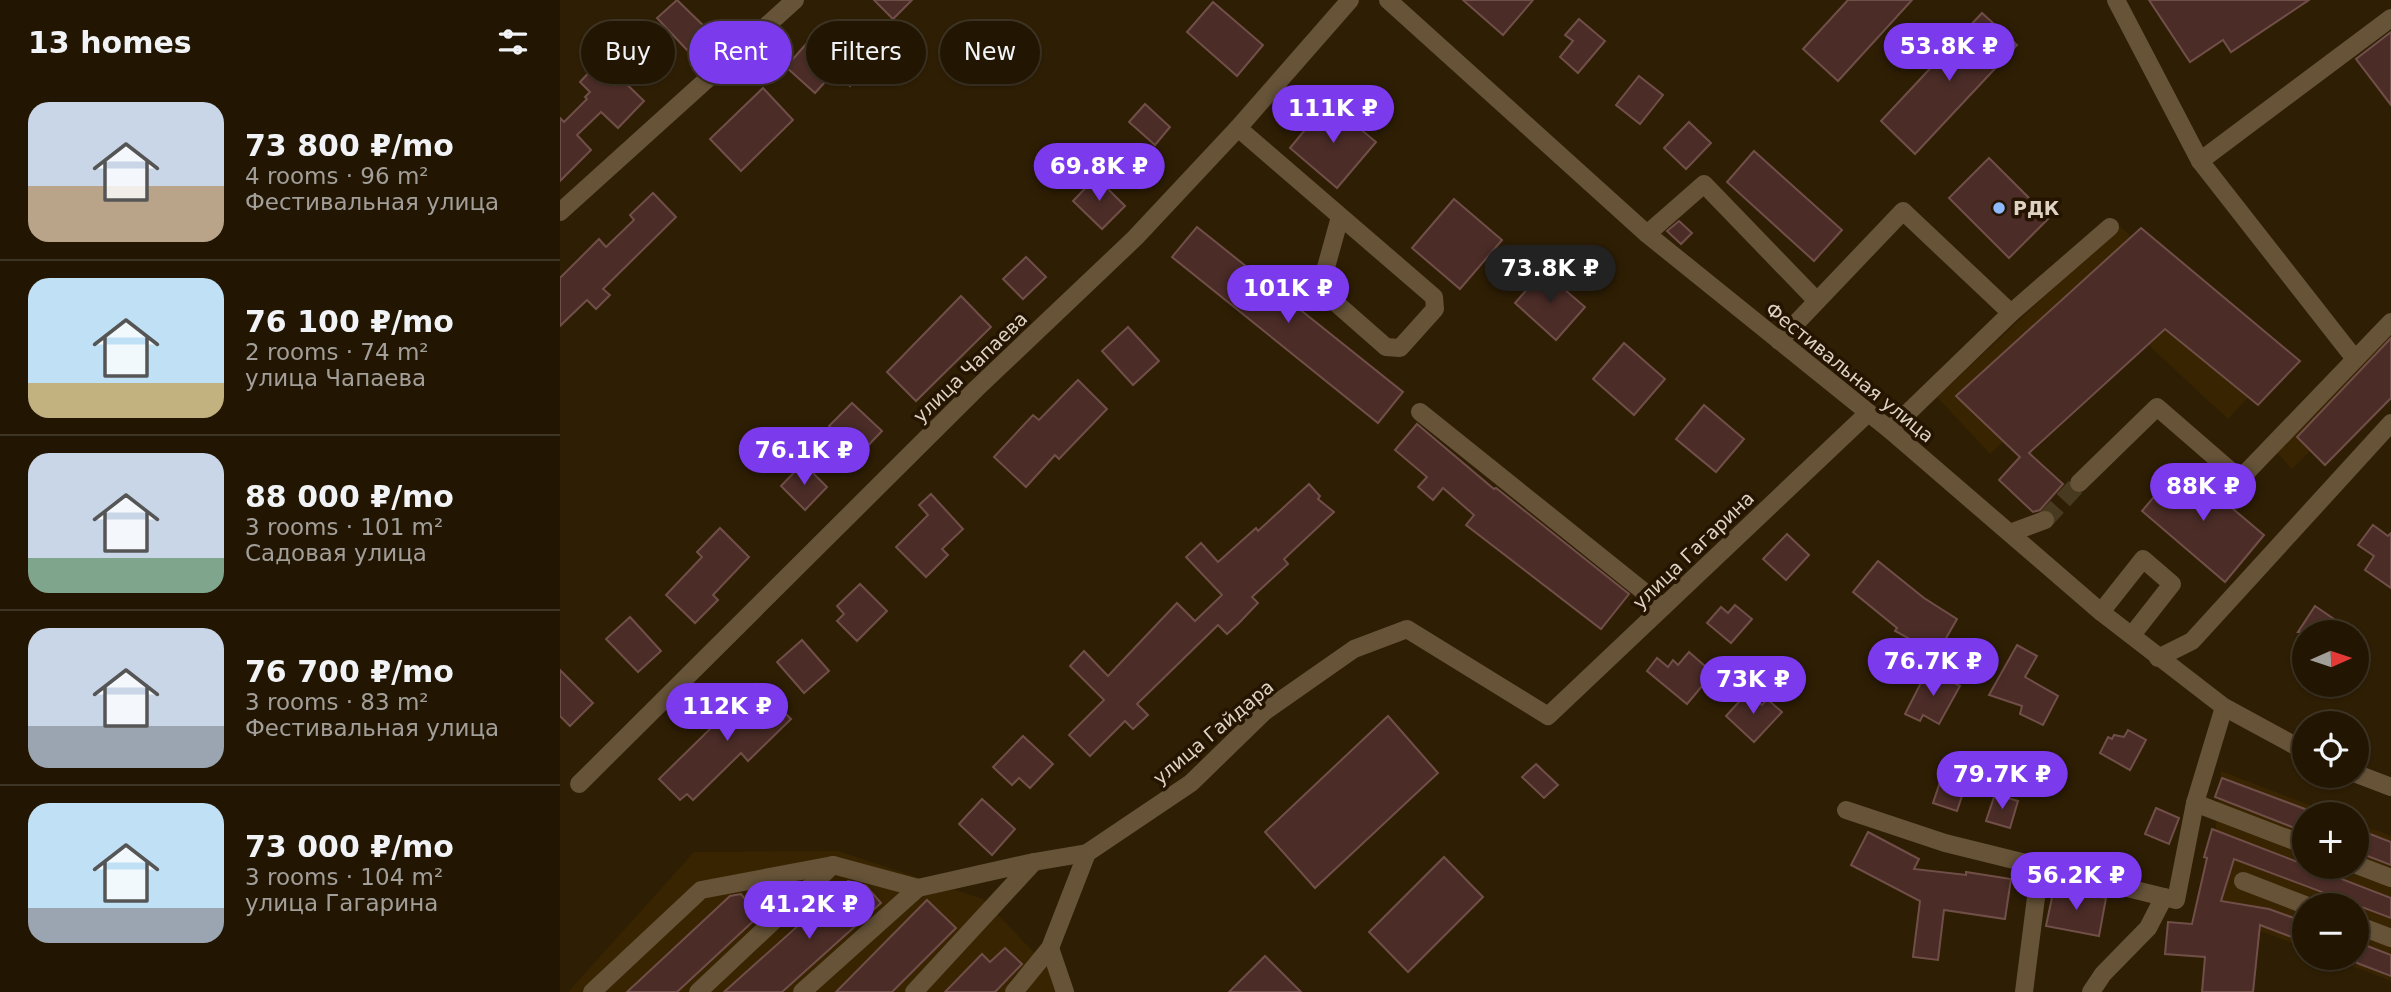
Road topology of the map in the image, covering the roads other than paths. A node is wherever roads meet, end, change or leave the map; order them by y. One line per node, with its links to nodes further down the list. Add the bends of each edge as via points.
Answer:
1 (795, 0): 8 (street)
2 (1350, 0): 6 (street, улица Чапаева)
3 (1388, 0): 11 (street, Фестивальная улица)
4 (2116, 0): 7 (street)
5 (2391, 18): 7 (street)
6 (1238, 128): 9 (street); 32 (street, улица Чапаева, via 1135,238 976,389)
7 (2200, 161): 16 (street)
8 (560, 212)
9 (1340, 218): 9 (street, via 1434,297 1435,309 1400,348 1386,347 1320,289)
10 (2110, 227): 13 (street)
11 (1647, 234): 12 (street, via 1704,184); 15 (street, Фестивальная улица)
12 (1817, 301): 13 (street, via 1903,211); 15 (street)
13 (2011, 313): 20 (street)
14 (2391, 322): 16 (street)
15 (1779, 341): 18 (street, Фестивальная улица)
16 (2355, 359): 21 (street, via 2241,479 2157,407)
17 (1420, 412): 24 (street)
18 (1867, 414): 20 (street, Фестивальная улица); 24 (street, улица Гагарина)
19 (2391, 423): 27 (street, via 2192,641)
20 (1890, 430): 23 (street, Фестивальная улица)
21 (2079, 483)
22 (2045, 520): 23 (street)
23 (2010, 533): 25 (street, Фестивальная улица)
24 (1663, 607): 29 (street, улица Гагарина)
25 (2101, 612): 26 (street, Фестивальная улица); 26 (street, via 2143,559 2172,584)
26 (2132, 635): 27 (street, Фестивальная улица)
27 (2158, 658): 28 (street, Фестивальная улица)
28 (2224, 707): 30 (street, Фестивальная улица); 34 (street)
29 (1548, 716): 37 (street, улица Гайдара, via 1407,629 1354,649 1264,712 1191,783)
30 (2292, 744)
31 (2369, 779): 33 (street)
32 (579, 784)
33 (2391, 787)
34 (2195, 803): 36 (street); 45 (street, via 2176,900)
35 (1846, 810): 40 (street, via 1945,843)
36 (2292, 840)
37 (1087, 853): 38 (street); 49 (street)
38 (1034, 862): 44 (street); 53 (street)
39 (833, 864): 44 (street); 50 (street, via 701,890); 51 (street)
40 (2040, 866): 45 (street); 56 (street)
41 (2369, 870): 42 (street)
42 (2391, 878)
43 (2243, 881): 46 (street)
44 (918, 888): 52 (street)
45 (2164, 897): 57 (street, via 2148,928)
46 (2292, 900)
47 (2369, 929): 48 (street)
48 (2391, 937)
49 (1050, 948): 54 (street); 55 (street)
50 (592, 992)
51 (698, 992)
52 (802, 992)
53 (914, 992)
54 (1014, 992)
55 (1065, 992)
56 (2024, 992)
57 (2091, 992)

